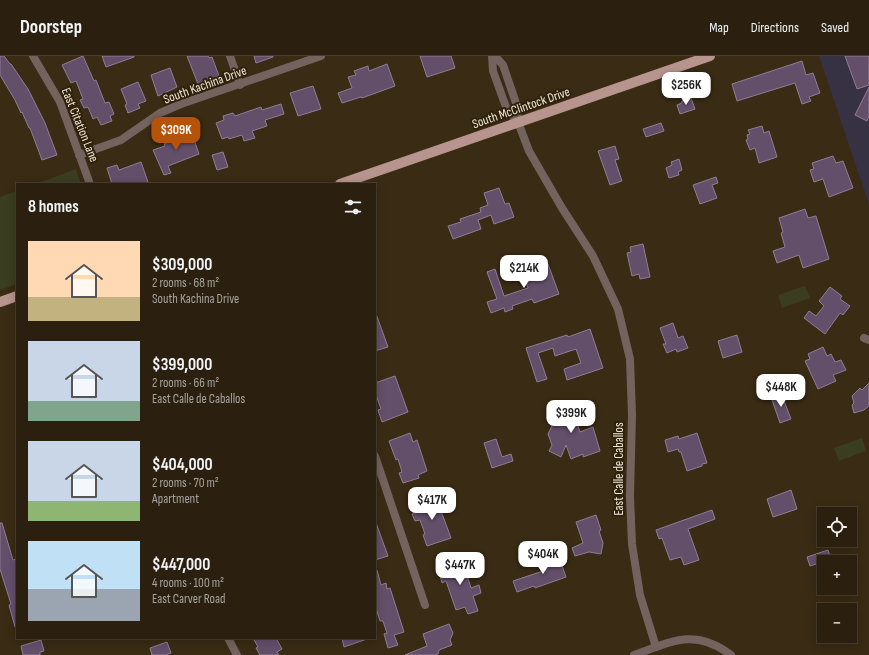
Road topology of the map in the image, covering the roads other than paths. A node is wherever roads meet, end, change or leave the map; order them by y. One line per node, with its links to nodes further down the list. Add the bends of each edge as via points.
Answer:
1 (230, 56): 6 (street)
2 (321, 56): 6 (street, South Kachina Drive)
3 (494, 56): 7 (street, via 493,71 506,107)
4 (710, 56): 7 (main road, South McClintock Drive)
5 (37, 57): 8 (street, East Citation Lane, via 60,102)
6 (240, 85): 8 (street, South Kachina Drive, via 160,113 121,140)
7 (518, 122): 10 (main road, South McClintock Drive); 16 (street, East Calle de Caballos, via 529,151 593,256 618,309 630,359 632,544 640,595)
8 (80, 155): 9 (street, East Citation Lane)
9 (90, 183)
10 (343, 183)
11 (16, 296): 12 (main road)
12 (0, 302)
13 (376, 459): 14 (street)
14 (425, 605)
15 (229, 639): 17 (street)
16 (656, 647): 18 (street); 19 (street, via 673,641 703,640)
17 (237, 655)
18 (634, 655)
19 (731, 655)

